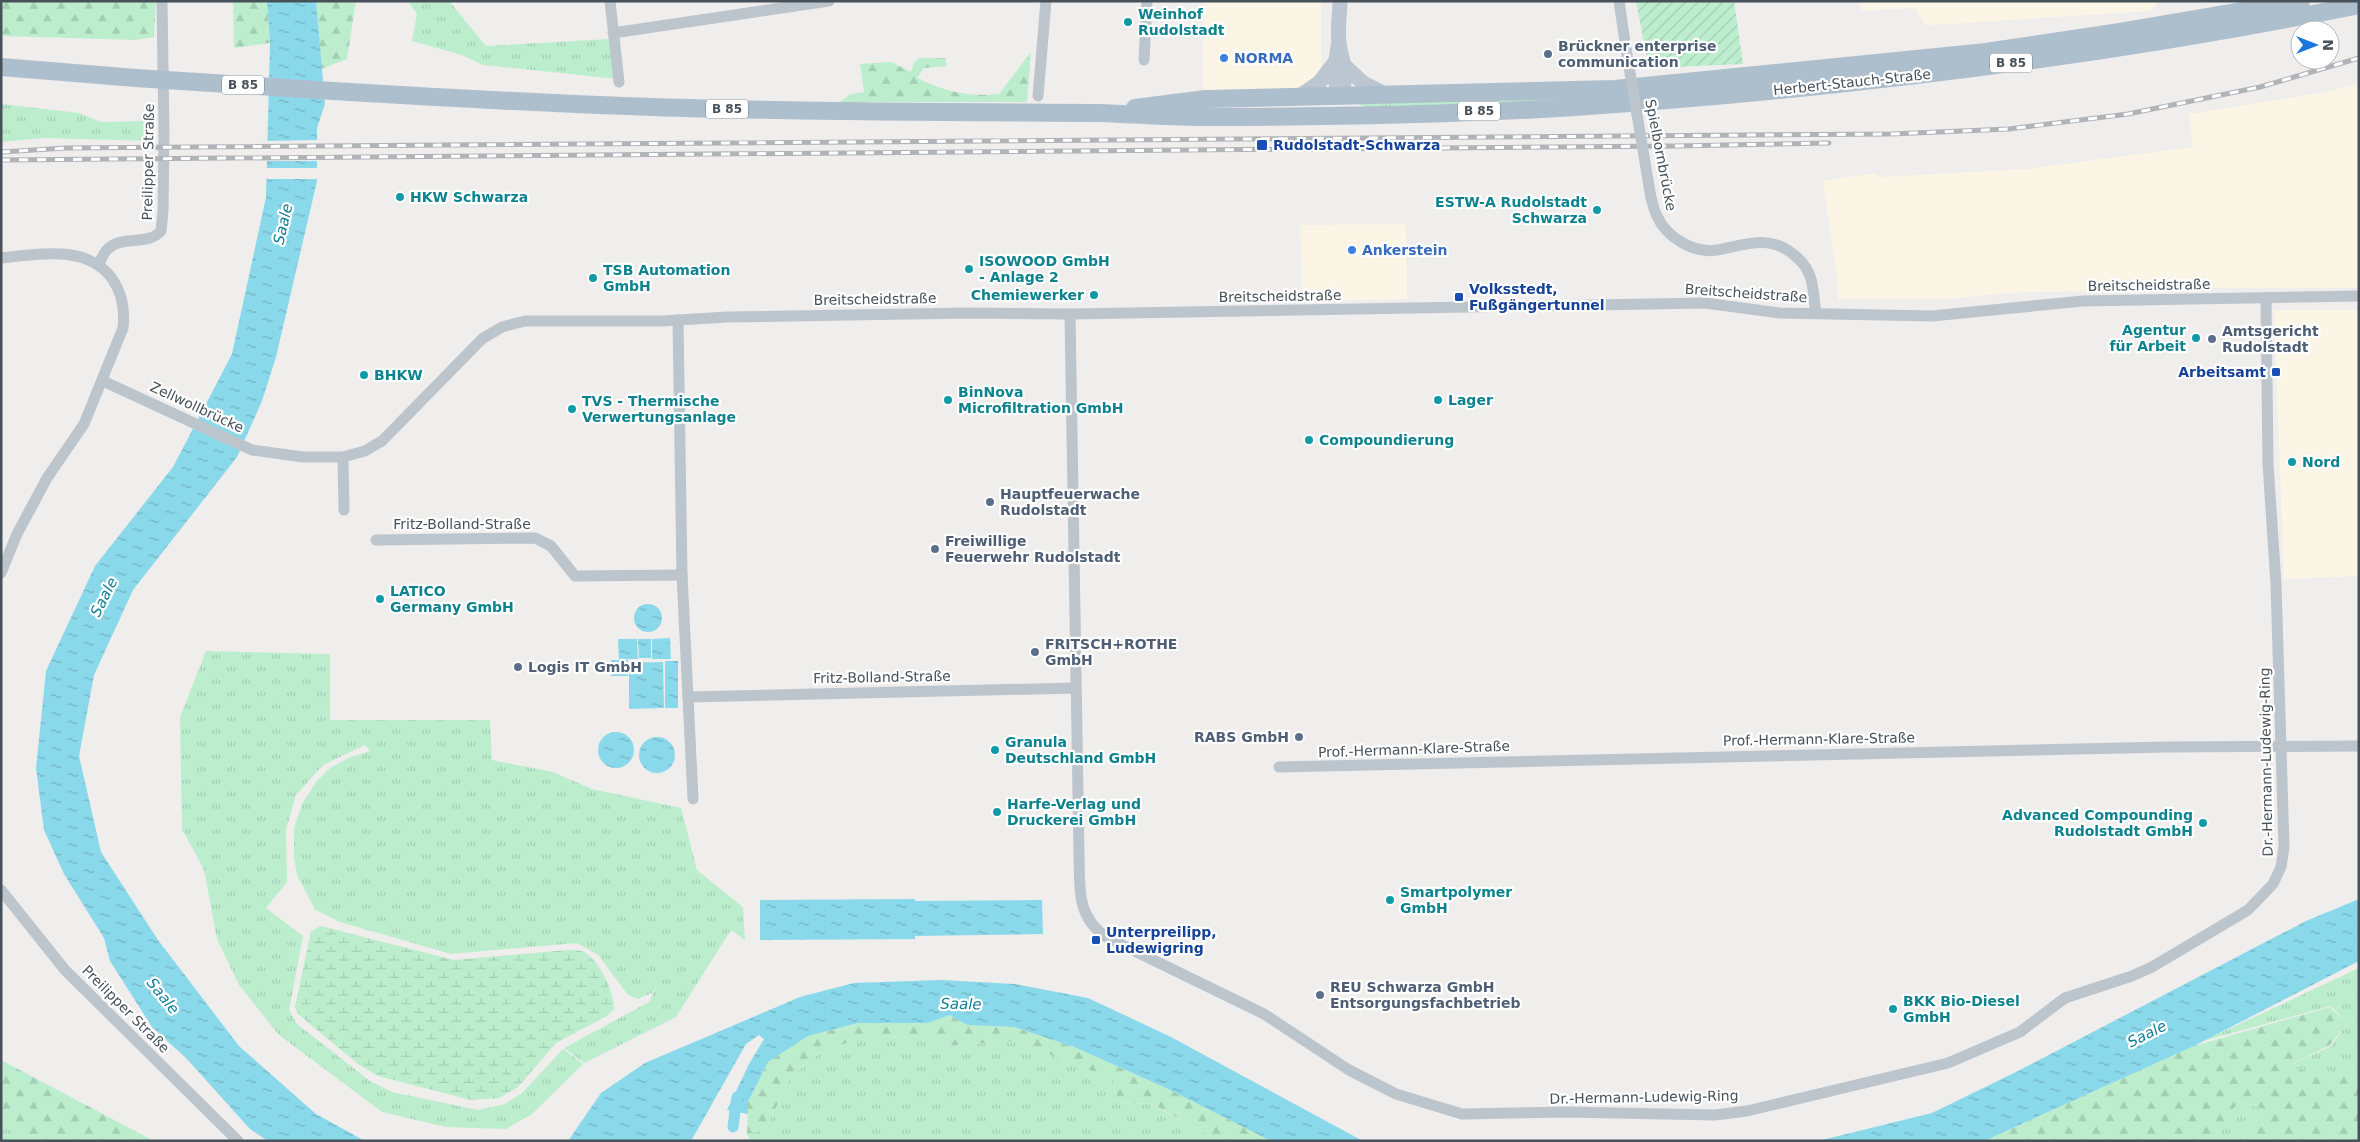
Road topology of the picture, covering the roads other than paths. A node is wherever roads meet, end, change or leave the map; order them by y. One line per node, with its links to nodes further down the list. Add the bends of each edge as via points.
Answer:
1 (162, 1): 22 (street, Preilipper Straße, via 164,134 161,230 150,240 114,245)
2 (610, 1): 10 (street)
3 (1046, 1): 16 (street)
4 (1147, 1): 11 (street)
5 (1340, 1): 12 (street)
6 (1619, 1): 25 (street, Spielbornbrücke, bridge, via 1651,198 1657,217 1678,241 1692,248 1716,250 1750,242 1768,242 1785,247 1801,260 1811,278)
7 (2301, 1): 15 (main road, Herbert-Stauch-Straße / B 85, via 1986,52 1773,74 1569,92)
8 (822, 2): 10 (street)
9 (2359, 6): 20 (main road, Herbert-Stauch-Straße / B 85, via 2046,58 1775,90 1571,107)
10 (613, 33): 14 (street)
11 (1144, 60)
12 (1340, 64): 15 (street, via 1364,83); 17 (street); 18 (street, via 1346,82)
13 (1, 67): 19 (main road, B 85, bridge, via 349,92 648,107 952,114)
14 (619, 82)
15 (1386, 94): 18 (main road, Herbert-Stauch-Straße / B 85)
16 (1038, 96)
17 (1300, 96): 18 (main road, B 85); 19 (main road, B 85, via 1206,99)
18 (1339, 96): 20 (main road)
19 (1105, 113): 20 (main road, B 85, via 1200,117)
20 (1340, 115)
21 (1, 258): 22 (street, via 62,254 79,256)
22 (98, 265): 28 (street, via 116,286 125,314)
23 (2359, 296): 24 (street, Breitscheidstraße)
24 (2266, 298): 25 (street, Breitscheidstraße, via 2083,301 1932,316); 37 (street, Dr.-Hermann-Ludewig-Ring, via 2268,464)
25 (1816, 313): 26 (street, Breitscheidstraße, via 1705,303)
26 (1070, 314): 27 (street, Breitscheidstraße, via 728,316); 35 (street, Dr.-Hermann-Ludewig-Ring)
27 (678, 320): 30 (street, Breitscheidstraße, via 525,321 502,327 482,340 382,441 365,451); 34 (street)
28 (103, 381): 29 (street, Zellwollbrücke); 33 (street, via 84,424 47,478 17,534)
29 (252, 450): 30 (street, Breitscheidstraße, via 303,457)
30 (344, 457): 31 (street)
31 (344, 510)
32 (376, 540): 34 (street, Fritz-Bolland-Straße, via 535,538 552,546 575,576)
33 (1, 573)
34 (682, 575): 36 (street)
35 (1076, 688): 36 (street, Fritz-Bolland-Straße); 37 (street, Dr.-Hermann-Ludewig-Ring, via 1080,893 1088,921 1106,937 1264,1014 1349,1070 1396,1094 1462,1114 1714,1115 1747,1111 1948,1063 2020,1032 2064,998 2132,976 2224,926 2248,910 2273,884 2281,867 2284,847)
36 (688, 697): 40 (street)
37 (2282, 746): 38 (street, Prof.-Hermann-Klare-Straße); 39 (street, Prof.-Hermann-Klare-Straße)
38 (2359, 746)
39 (1279, 767)
40 (693, 799)
41 (1, 890): 42 (street, Preilipper Straße, via 65,970)
42 (238, 1141)

